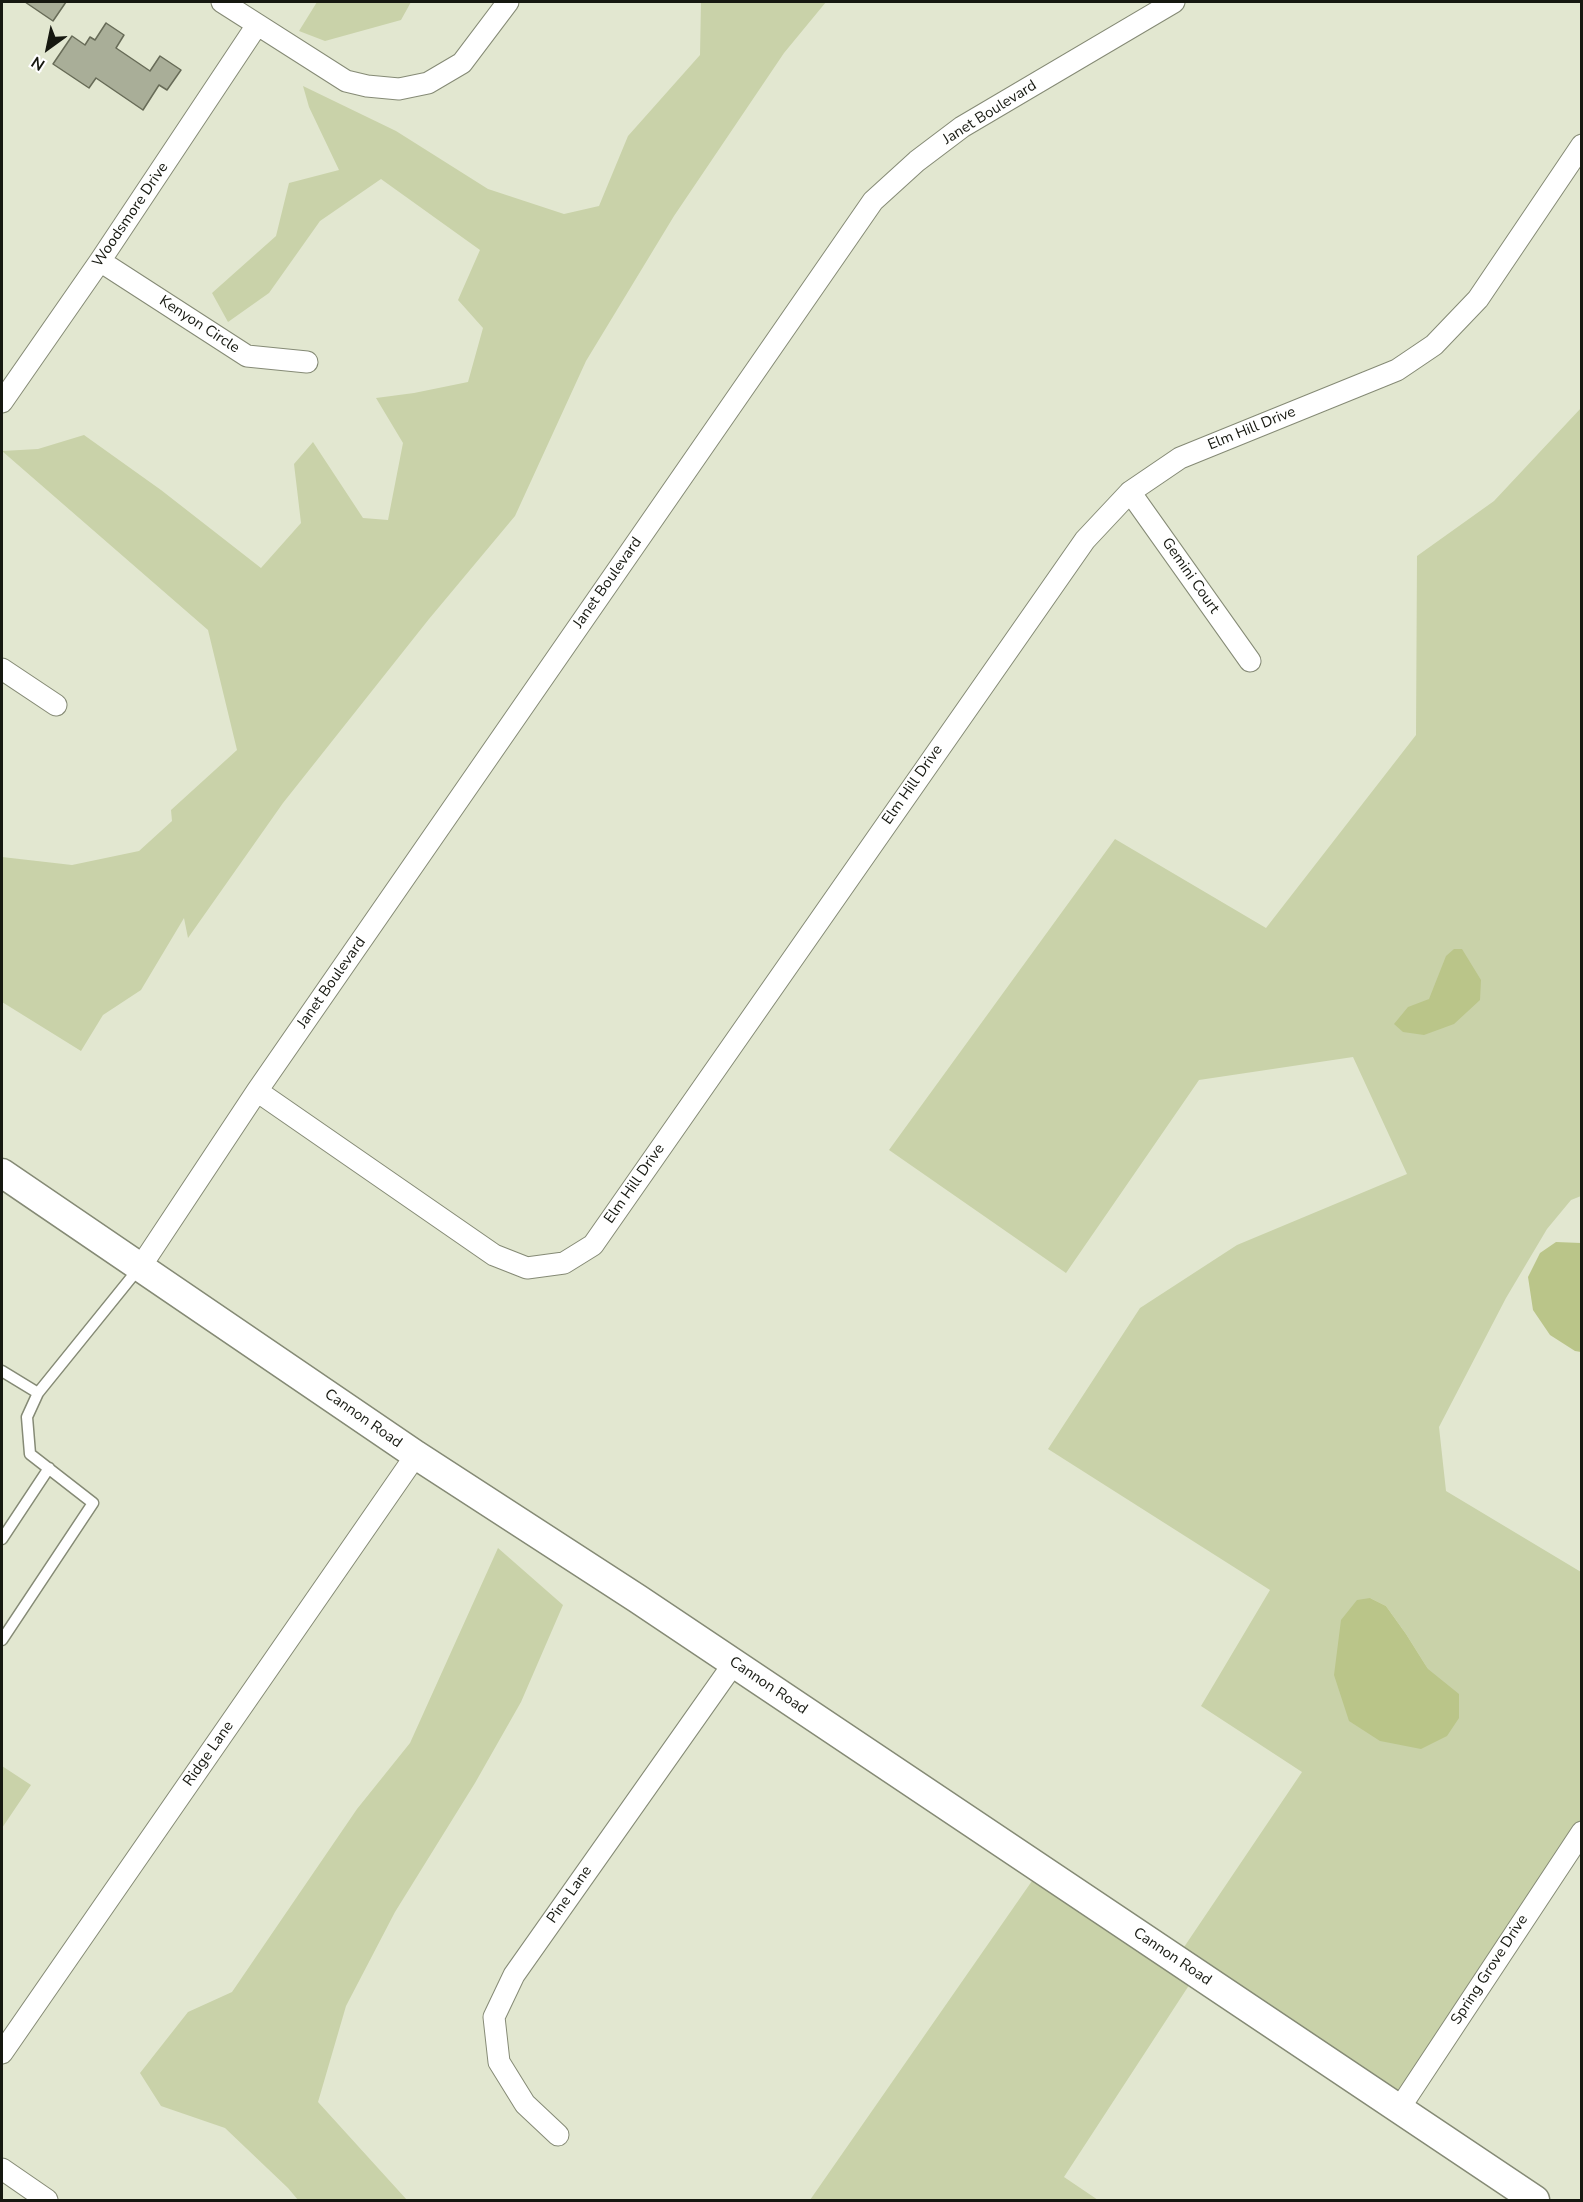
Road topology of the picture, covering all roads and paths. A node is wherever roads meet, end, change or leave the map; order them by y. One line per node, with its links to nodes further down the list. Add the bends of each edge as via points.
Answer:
1 (222, 2): 4 (street)
2 (508, 2): 4 (street, via 462,63 428,83 399,89 346,81)
3 (1174, 2): 13 (street, Janet Boulevard, via 962,127 873,201)
4 (257, 25): 6 (street, Woodsmore Drive)
5 (1581, 145): 9 (street, Elm Hill Drive, via 1478,299 1434,345 1397,370 1180,458)
6 (100, 261): 7 (street, Kenyon Circle, via 247,356); 8 (street, Woodsmore Drive)
7 (307, 362)
8 (2, 402)
9 (1130, 492): 10 (street, Gemini Court); 13 (street, Elm Hill Drive, via 1084,540 593,1245 564,1263 527,1268 494,1255)
10 (1250, 661)
11 (2, 669): 12 (street)
12 (56, 705)
13 (257, 1091): 15 (street, Janet Boulevard)
14 (2, 1173): 15 (main road, Cannon Road)
15 (141, 1266): 17 (lane); 18 (main road, Cannon Road)
16 (2, 1371): 17 (lane)
17 (38, 1394): 19 (lane, via 27,1417 30,1454)
18 (416, 1455): 22 (main road, Cannon Road); 24 (street, Ridge Lane)
19 (49, 1468): 20 (lane); 21 (lane, via 93,1503)
20 (2, 1539)
21 (2, 1640)
22 (734, 1663): 25 (main road, Cannon Road); 26 (street, Pine Lane, via 514,1975 494,2018 499,2062 525,2104)
23 (1581, 1832): 25 (street, Spring Grove Drive)
24 (2, 2052)
25 (1399, 2109): 29 (main road, Cannon Road)
26 (558, 2135)
27 (2, 2169): 28 (street)
28 (47, 2200)
29 (1535, 2200)

